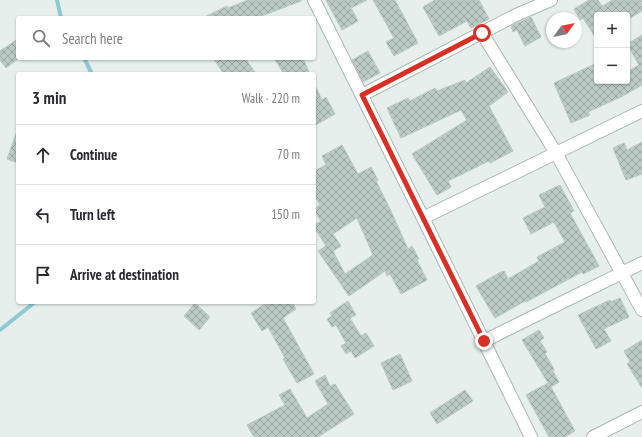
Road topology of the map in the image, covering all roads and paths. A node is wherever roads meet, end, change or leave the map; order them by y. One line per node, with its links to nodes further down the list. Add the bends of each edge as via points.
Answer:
1 (314, 0): 4 (street)
2 (551, 0): 3 (street)
3 (482, 33): 4 (street); 6 (street)
4 (362, 95): 7 (street)
5 (642, 111): 6 (street)
6 (556, 153): 7 (street); 9 (street)
7 (423, 218): 11 (street)
8 (642, 263): 9 (street)
9 (622, 272): 10 (street); 11 (street)
10 (642, 310)
11 (484, 341): 13 (street)
12 (642, 412): 14 (street)
13 (531, 437)
14 (593, 437)

